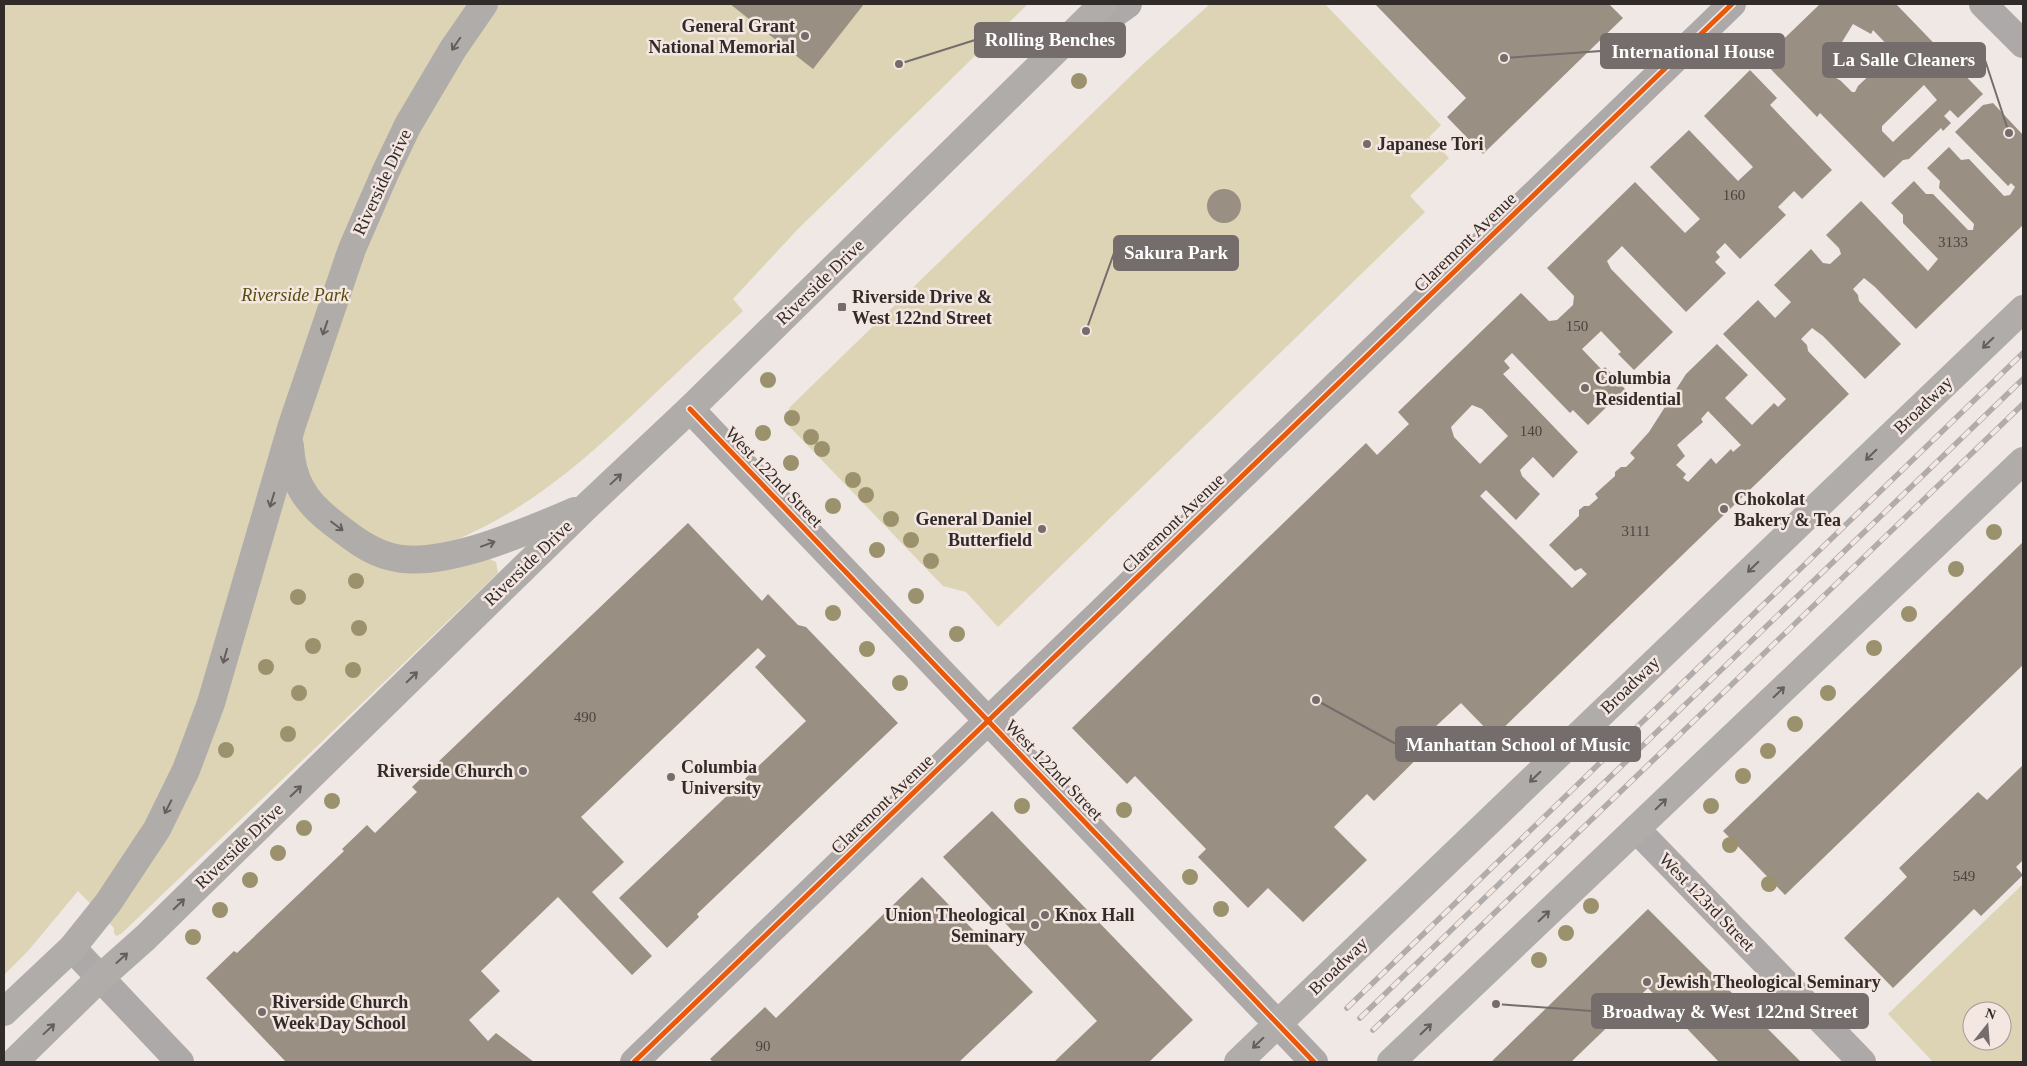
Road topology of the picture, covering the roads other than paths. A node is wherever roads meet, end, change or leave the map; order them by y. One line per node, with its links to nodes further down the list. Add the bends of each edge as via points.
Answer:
1 (484, 4): 10 (main road, Riverside Drive, one-way to 10, via 433,81 373,198 352,249)
2 (1103, 4): 7 (main road, Riverside Drive)
3 (1128, 4): 7 (street, Riverside Drive)
4 (1732, 4): 13 (street, Claremont Avenue)
5 (1983, 4): 6 (street)
6 (2023, 44)
7 (1043, 64): 9 (main road, Riverside Drive)
8 (2023, 309): 18 (main road, Broadway, one-way to 18)
9 (690, 409): 12 (main road, Riverside Drive, one-way to 9); 13 (street, West 122nd Street)
10 (292, 425): 12 (main road, one-way to 12, via 291,461 301,491 329,521 370,549 387,556 417,561 442,558); 15 (main road, Riverside Drive, one-way to 15, via 212,702 186,770 141,855)
11 (2023, 460): 14 (main road, one-way to 11)
12 (587, 506): 16 (main road, Riverside Drive, one-way to 12, via 145,938)
13 (988, 721): 18 (street, West 122nd Street); 21 (street, Claremont Avenue)
14 (1636, 829): 24 (main road, one-way to 14); 25 (street, West 123rd Street)
15 (72, 948): 16 (street); 17 (main road, Riverside Drive)
16 (100, 978): 19 (main road, Riverside Drive, one-way to 16); 20 (street)
17 (4, 1012)
18 (1277, 1024): 22 (main road, Broadway, one-way to 22); 23 (street, West 122nd Street)
19 (14, 1062)
20 (180, 1062)
21 (634, 1062)
22 (1238, 1062)
23 (1314, 1062)
24 (1391, 1062)
25 (1862, 1062)

